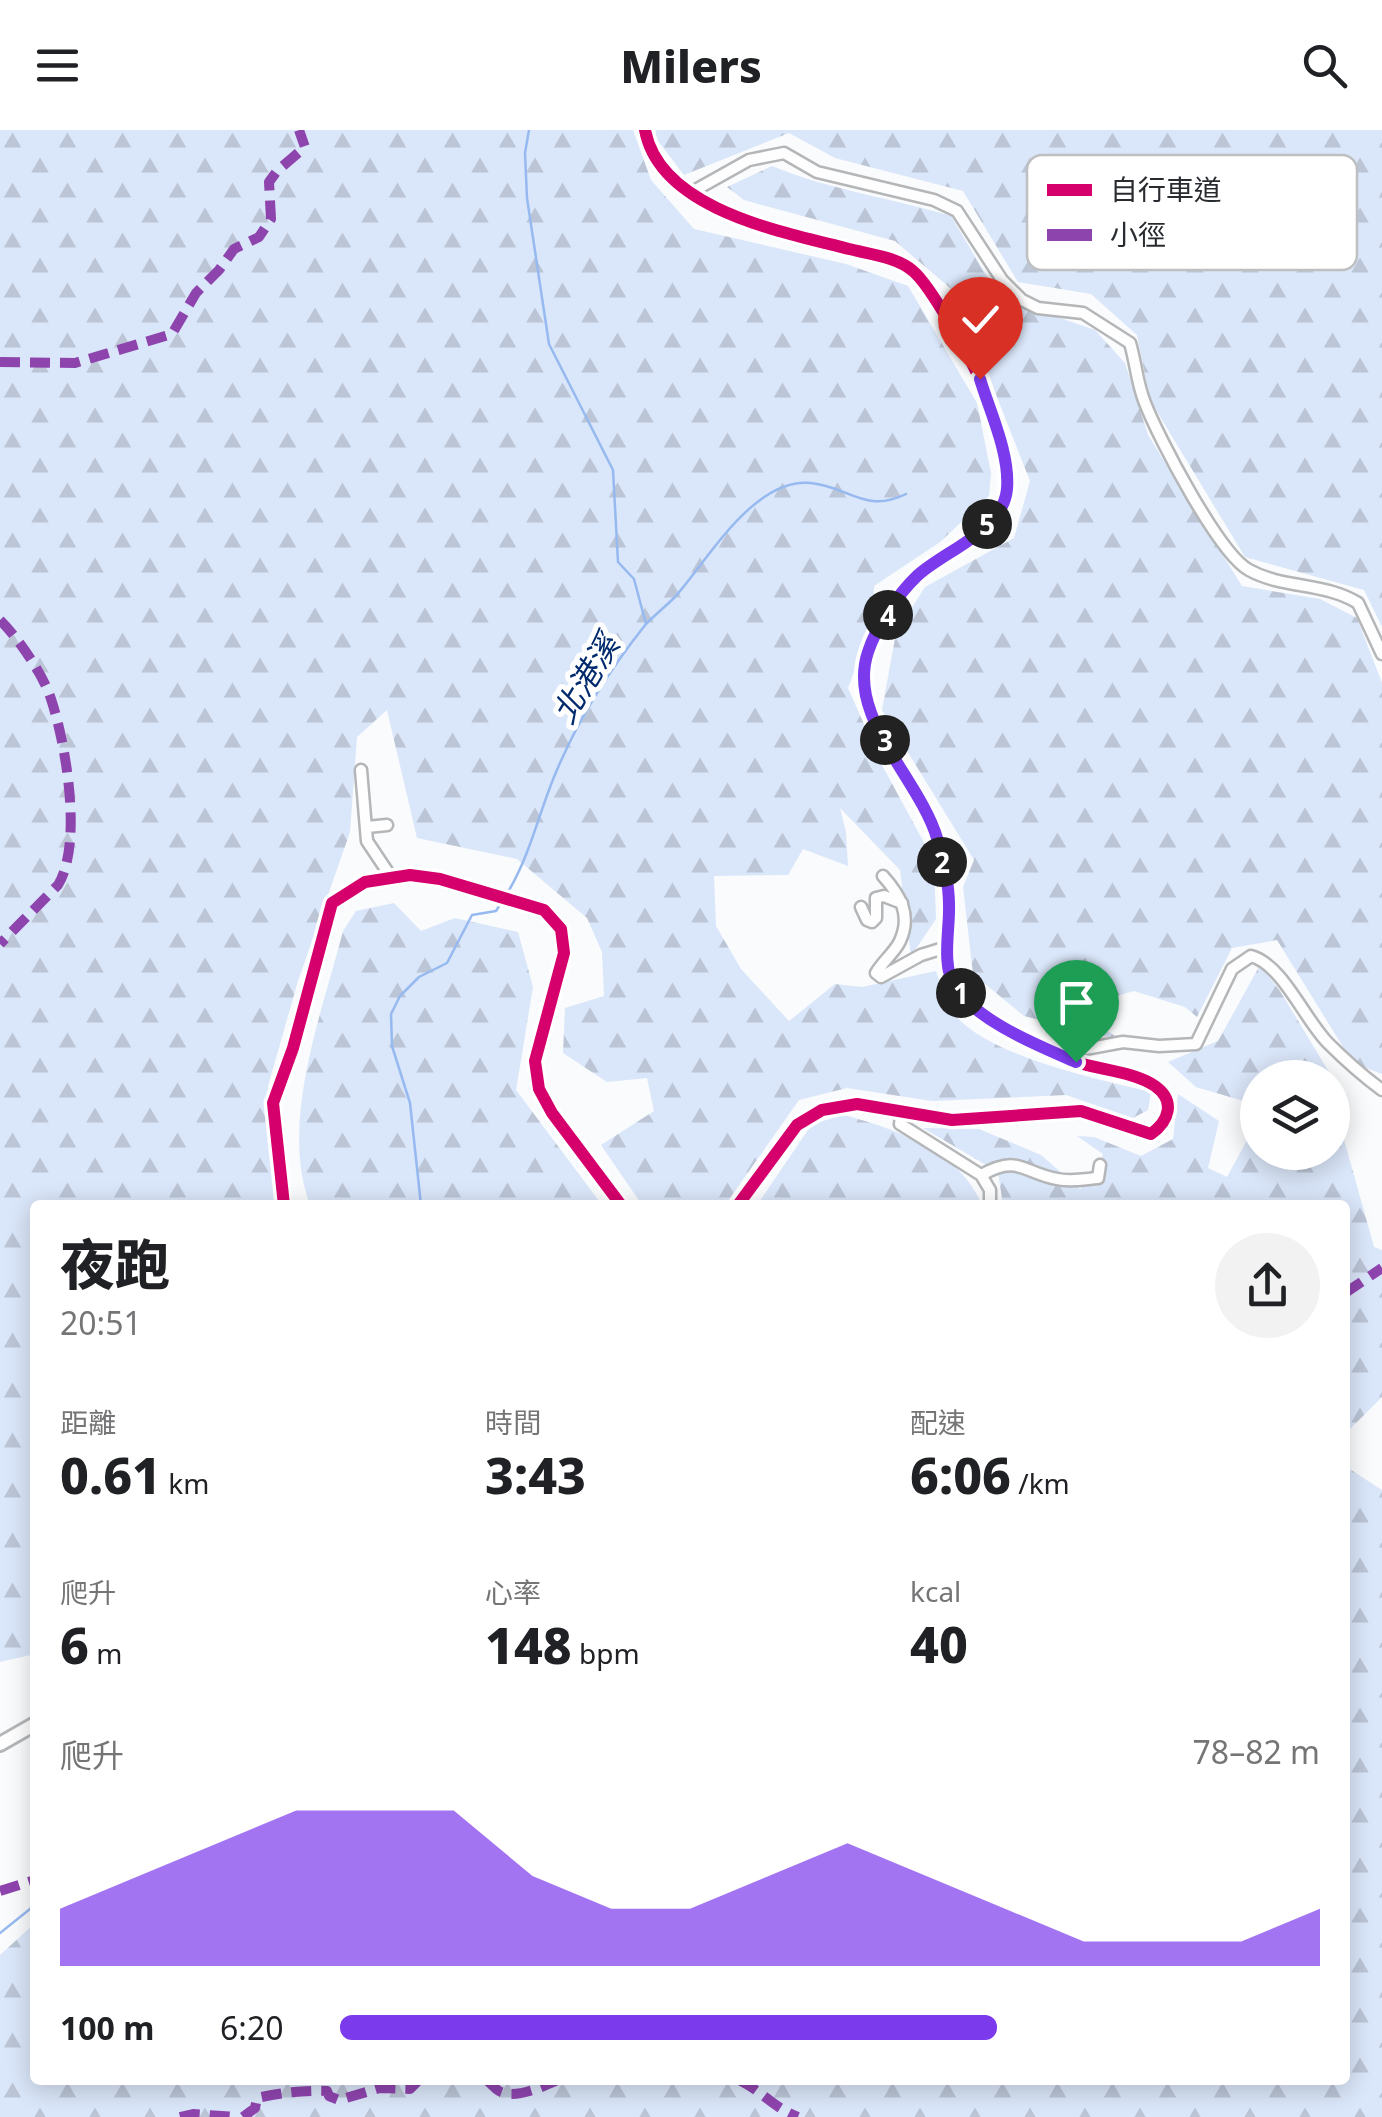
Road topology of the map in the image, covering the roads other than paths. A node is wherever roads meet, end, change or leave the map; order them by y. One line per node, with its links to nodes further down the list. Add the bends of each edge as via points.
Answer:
1 (645, 130): 2 (street, via 654,158)
2 (690, 193): 3 (street, via 749,160 784,153 817,172 934,200 957,212 1022,300 1084,313 1130,343 1146,408 1237,563 1358,602); 11 (street, via 736,216 913,271 980,379 1005,466 1000,511 916,576 868,651 863,680 867,706 926,806 938,840 950,902)
3 (1382, 654)
4 (361, 770): 6 (street)
5 (386, 824): 6 (street)
6 (367, 827): 8 (street, via 366,841)
7 (883, 876): 9 (street)
8 (391, 877): 17 (street, via 366,882 332,904 272,1103); 18 (street, via 440,879 544,910 561,929 564,953 535,1061 539,1089)
9 (902, 903): 10 (street, via 876,898 872,922); 11 (street, via 900,942 876,973 891,973)
10 (861, 907)
11 (947, 947): 12 (street, via 954,985 976,1007)
12 (1057, 1054): 13 (street, via 1123,1042 1196,1044 1232,969 1251,956 1275,970 1326,1041); 14 (street, via 1153,1084 1166,1097 1164,1122 1151,1134 1081,1111 952,1120)
13 (1382, 1090)
14 (902, 1110): 16 (street, via 900,1124); 19 (street, via 856,1104 809,1116)
15 (1100, 1165): 16 (street, via 1098,1178 1072,1181 1010,1163)
16 (982, 1176): 20 (street)
17 (283, 1200)
18 (618, 1200)
19 (742, 1200)
20 (990, 1200)
21 (30, 1727): 22 (street)
22 (0, 1744)

